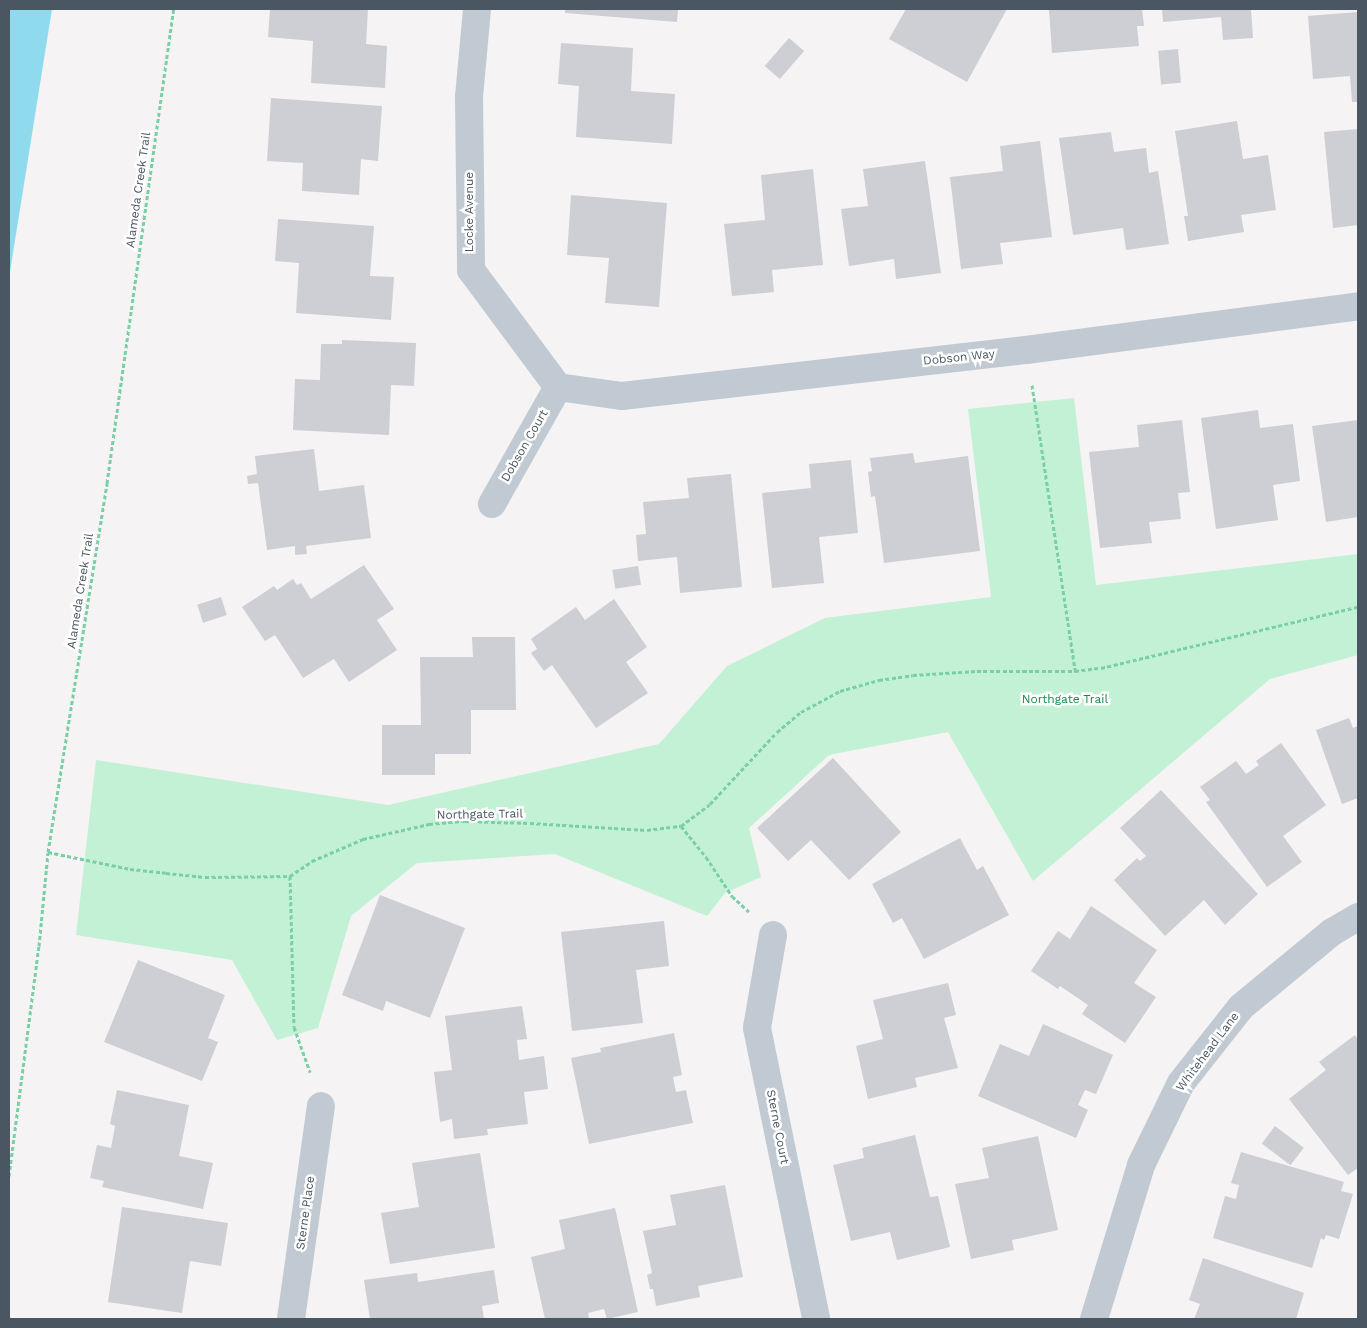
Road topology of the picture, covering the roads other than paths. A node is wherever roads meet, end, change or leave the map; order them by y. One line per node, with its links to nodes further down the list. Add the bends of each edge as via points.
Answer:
1 (477, 9): 3 (street, Locke Avenue, via 469,97 471,270)
2 (1358, 306): 3 (street, Dobson Way, via 1026,350 622,396)
3 (558, 387): 4 (street, Dobson Court)
4 (492, 504)
5 (1358, 917): 10 (street, Whitehead Lane, via 1332,932 1241,1007 1181,1084 1141,1166)
6 (773, 935): 9 (street, Sterne Court, via 757,1028)
7 (321, 1106): 8 (street, Sterne Place)
8 (291, 1319)
9 (816, 1319)
10 (1094, 1319)

